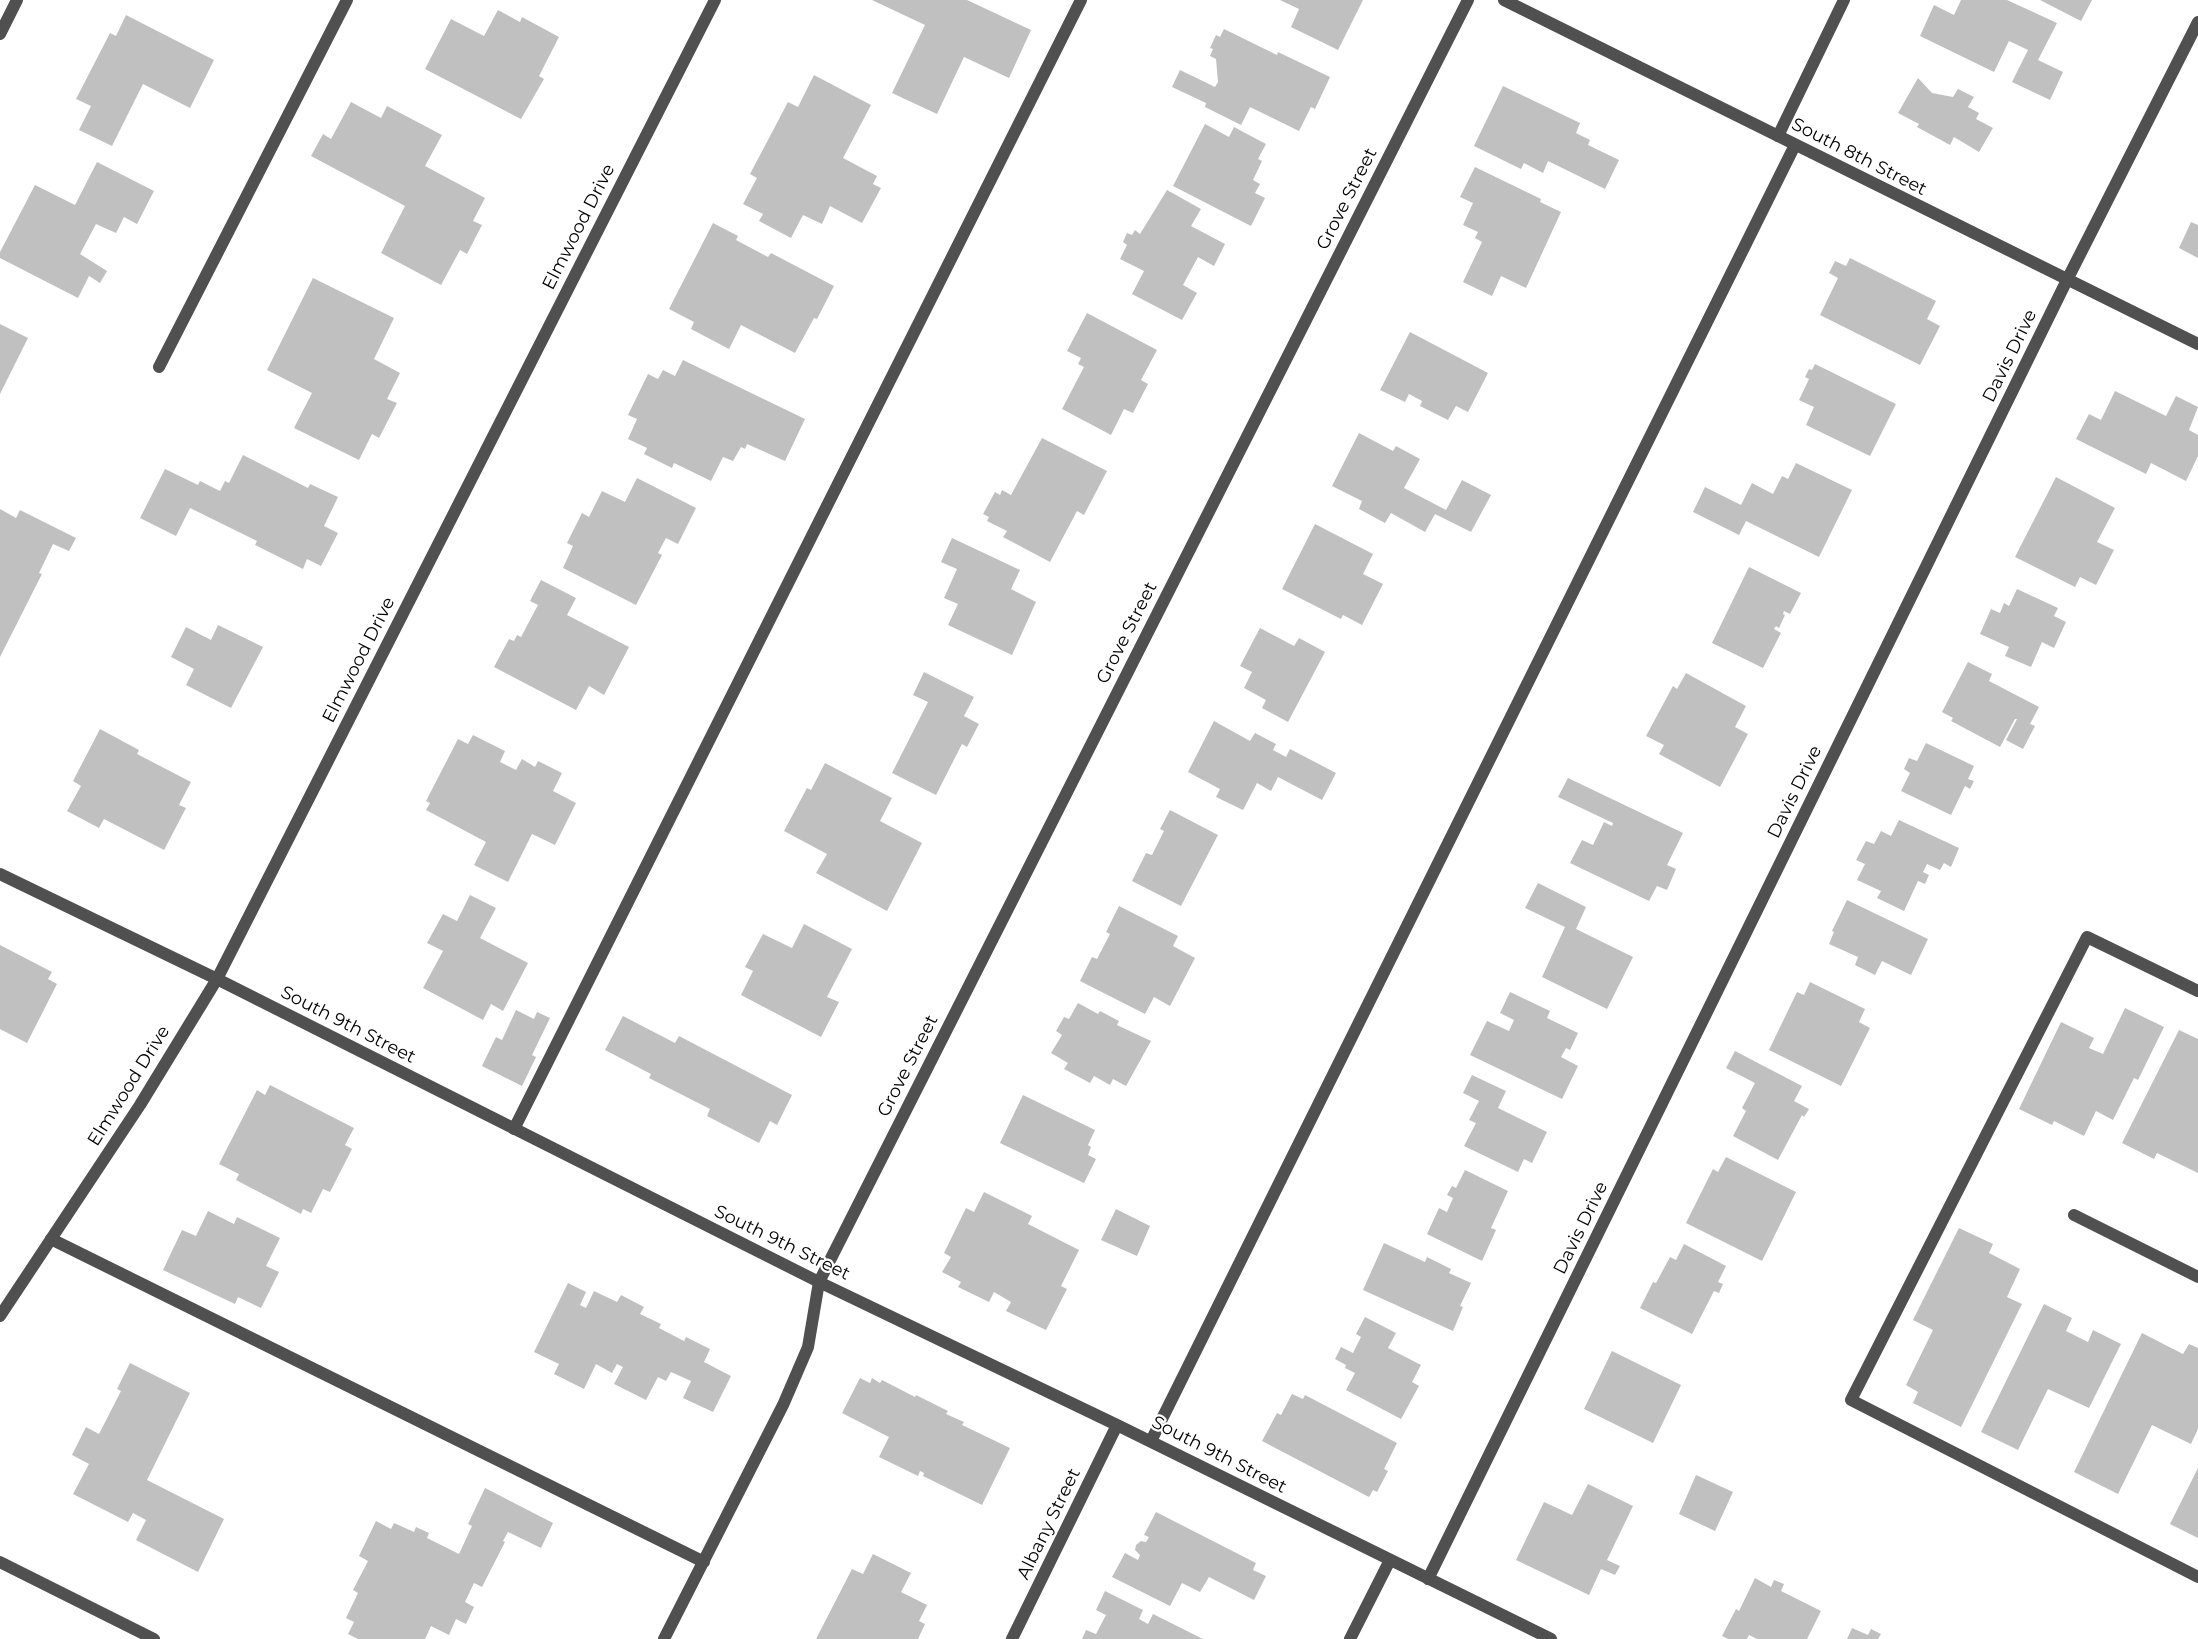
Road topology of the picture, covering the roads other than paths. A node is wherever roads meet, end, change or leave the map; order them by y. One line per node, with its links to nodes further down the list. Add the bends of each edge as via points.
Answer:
1 (17, 0): 9 (street)
2 (347, 0): 14 (street)
3 (714, 0): 16 (street, Elmwood Drive)
4 (1082, 0): 18 (street)
5 (1468, 0): 22 (street, Grove Street)
6 (1504, 0): 10 (street, South 8th Street)
7 (1844, 0): 10 (street)
8 (2198, 22): 12 (street, Davis Drive)
9 (0, 34)
10 (1778, 136): 11 (street, South 8th Street)
11 (1795, 145): 12 (street, South 8th Street); 25 (street)
12 (2067, 280): 13 (street, South 8th Street); 30 (street, Davis Drive)
13 (2198, 344)
14 (159, 367)
15 (0, 874): 16 (street, South 9th Street)
16 (216, 980): 18 (street, South 9th Street); 20 (street, Elmwood Drive, via 140,1105)
17 (2198, 991): 29 (street, via 2087,937 1851,1400)
18 (514, 1129): 22 (street, South 9th Street)
19 (2074, 1215): 21 (street)
20 (51, 1239): 23 (street, Elmwood Drive); 28 (street)
21 (2198, 1276)
22 (819, 1282): 24 (street, South 9th Street); 28 (street, Grove Street, via 808,1347)
23 (0, 1316)
24 (1118, 1425): 25 (street, South 9th Street); 33 (street, Albany Street)
25 (1150, 1441): 26 (street, South 9th Street)
26 (1390, 1560): 30 (street, South 9th Street); 34 (street)
27 (0, 1562): 31 (street)
28 (704, 1562): 32 (street, Grove Street)
29 (2198, 1577)
30 (1428, 1579): 35 (street, South 9th Street)
31 (154, 1639)
32 (664, 1639)
33 (1012, 1639)
34 (1350, 1639)
35 (1551, 1639)

